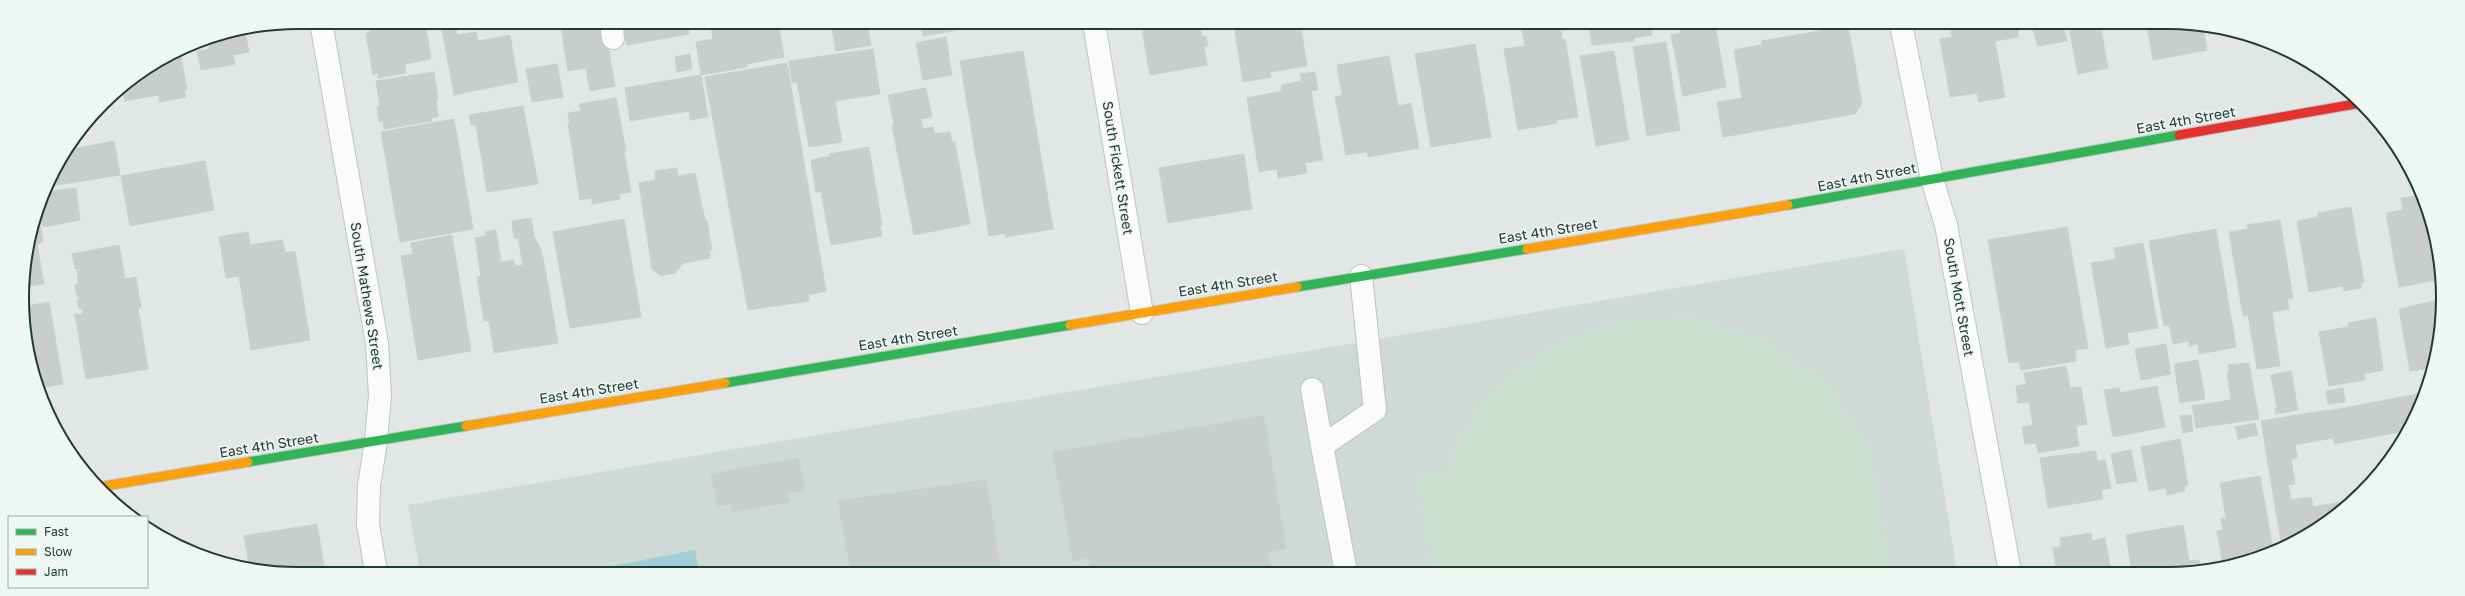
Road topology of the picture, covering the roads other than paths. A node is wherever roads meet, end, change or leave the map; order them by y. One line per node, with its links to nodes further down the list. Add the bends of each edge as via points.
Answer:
1 (322, 29): 9 (street, South Mathews Street, via 376,343 380,395)
2 (1095, 29): 7 (street, South Fickett Street)
3 (1902, 29): 5 (street, South Mott Street)
4 (2353, 104): 5 (main road, East 4th Street)
5 (1932, 179): 6 (main road, East 4th Street, via 1802,204); 14 (street, South Mott Street, via 1946,225)
6 (1361, 276): 7 (main road, East 4th Street); 10 (street, via 1374,410)
7 (1142, 313): 9 (main road, East 4th Street)
8 (1312, 388): 10 (street)
9 (376, 441): 11 (main road, East 4th Street); 12 (street, South Mathews Street, via 369,486 368,524)
10 (1322, 446): 13 (street)
11 (106, 486)
12 (375, 567)
13 (1345, 567)
14 (2009, 567)

